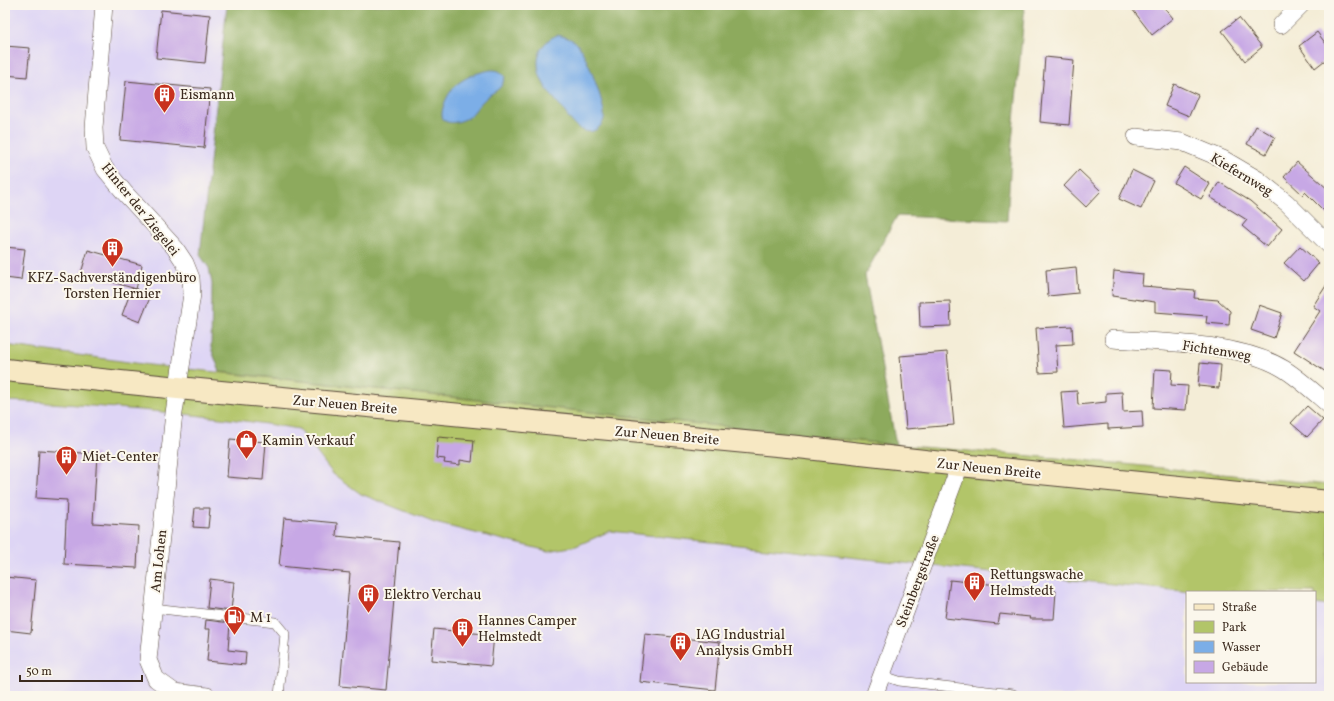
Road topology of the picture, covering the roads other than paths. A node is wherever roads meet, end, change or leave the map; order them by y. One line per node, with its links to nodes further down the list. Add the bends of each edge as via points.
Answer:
1 (104, 5): 8 (street, Hinter der Ziegelei, via 94,128 95,148 105,169 176,248 191,278 192,294)
2 (1301, 5): 3 (street)
3 (1281, 25)
4 (1136, 137): 5 (street, Kiefernweg, via 1182,142 1223,159 1257,179 1287,203)
5 (1329, 245)
6 (1113, 339): 9 (street, Fichtenweg, via 1185,344 1232,350 1258,357 1284,369)
7 (5, 370): 8 (street, Zur Neuen Breite)
8 (178, 388): 10 (street, Zur Neuen Breite, via 791,446); 12 (street, Am Lohen)
9 (1329, 405)
10 (960, 465): 11 (street, Zur Neuen Breite); 13 (street, Steinbergstraße)
11 (1329, 502)
12 (153, 608): 15 (street, Am Lohen, via 148,660 156,679 174,692); 16 (lane, via 275,622 285,634)
13 (881, 675): 14 (lane, via 899,681); 17 (street, Steinbergstraße)
14 (1012, 694)
15 (207, 696)
16 (279, 696)
17 (874, 696)

